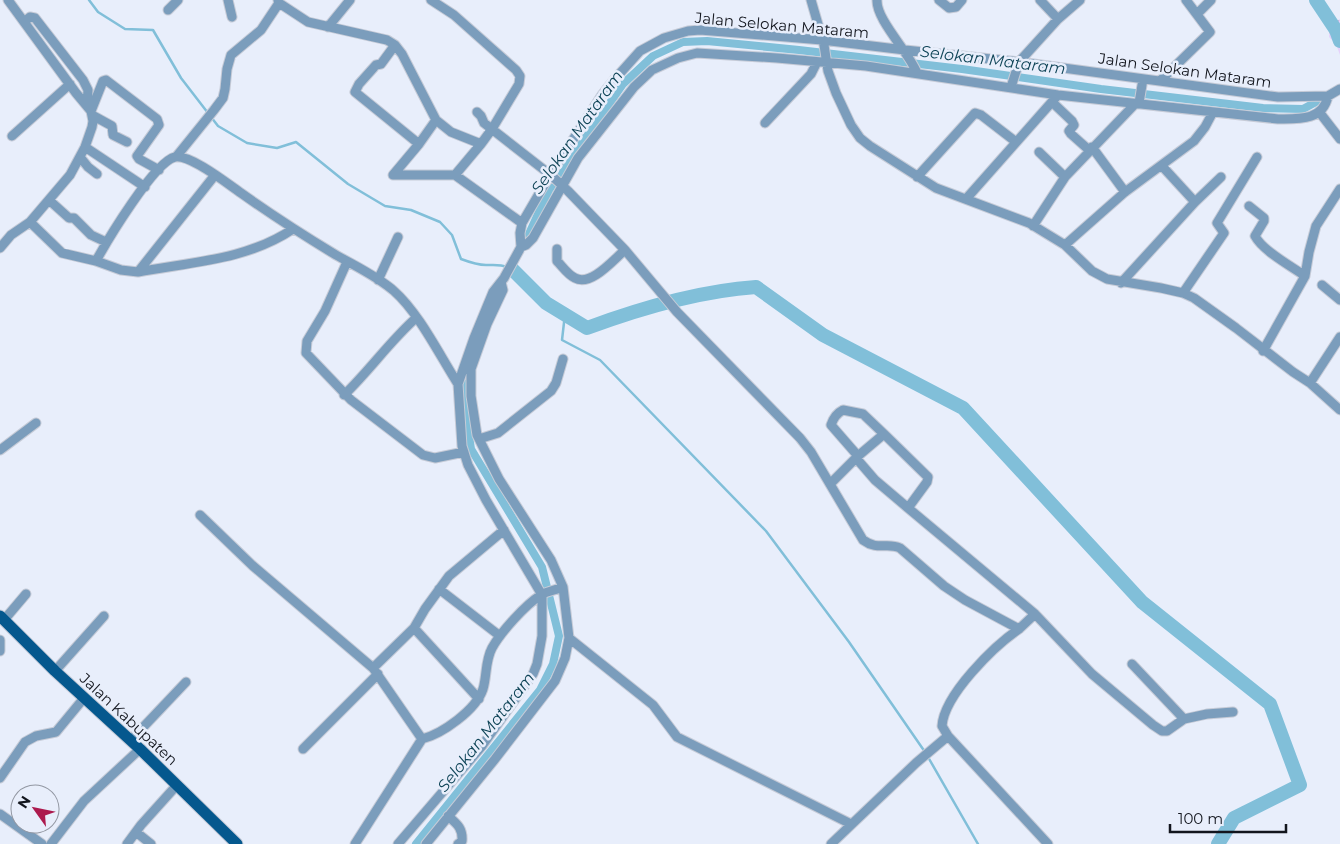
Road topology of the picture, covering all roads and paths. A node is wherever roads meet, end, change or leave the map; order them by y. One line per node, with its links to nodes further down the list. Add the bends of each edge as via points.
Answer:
1 (8, 0): 19 (street)
2 (178, 0): 15 (street)
3 (228, 0): 17 (street)
4 (350, 0): 20 (street)
5 (431, 0): 43 (street, via 454,16 520,76 519,84)
6 (811, 0): 22 (street)
7 (877, 0): 25 (street, via 882,16)
8 (939, 0): 9 (street, via 949,8 956,7)
9 (962, 0)
10 (1040, 0): 18 (street)
11 (1080, 0): 18 (street)
12 (1186, 0): 16 (street)
13 (1211, 0): 16 (street)
14 (278, 2): 20 (street, via 308,22); 54 (street, via 261,30 229,58 223,98)
15 (168, 10)
16 (1197, 14): 30 (street, via 1210,32)
17 (232, 17)
18 (1058, 19): 28 (street)
19 (24, 22): 21 (street, via 30,17 35,18); 24 (street)
20 (328, 27): 23 (street, via 387,40)
21 (53, 42): 24 (street); 37 (street, via 86,85)
22 (823, 42): 25 (street, Jalan Selokan Mataram); 26 (street); 61 (street, Jalan Selokan Mataram, via 700,30 664,38 640,51 614,80)
23 (395, 45): 41 (street); 48 (street, via 355,92)
24 (44, 49): 33 (street)
25 (905, 51): 28 (street, Jalan Selokan Mataram); 29 (street)
26 (827, 61): 27 (street); 29 (street); 62 (street, via 844,110 860,138)
27 (817, 62): 42 (street, via 811,74); 65 (street, via 696,53 664,64 646,74 634,86)
28 (1018, 64): 31 (street, Jalan Selokan Mataram); 32 (street)
29 (916, 71): 32 (street)
30 (1161, 80): 31 (street, Jalan Selokan Mataram); 34 (street, Jalan Selokan Mataram, via 1278,97)
31 (1143, 81): 36 (street)
32 (1012, 83): 35 (street)
33 (70, 84): 37 (street); 44 (street)
34 (1332, 96): 40 (street, Jalan Selokan Mataram)
35 (1055, 98): 36 (street); 47 (street); 51 (street, via 1072,121 1071,134)
36 (1138, 101): 39 (street); 51 (street)
37 (90, 110): 46 (street, via 112,126 113,135); 50 (street, via 92,127); 57 (street, via 102,82 106,80 157,119 159,124 137,156)
38 (477, 112): 43 (street)
39 (1213, 112): 40 (street, via 1278,119 1299,119); 56 (street, via 1194,141)
40 (1320, 113): 45 (street)
41 (436, 120): 48 (street); 49 (street, via 451,132)
42 (765, 124)
43 (492, 129): 49 (street); 61 (street)
44 (12, 136)
45 (1340, 139)
46 (127, 142)
47 (1016, 142): 62 (street, via 975,113); 69 (street)
48 (419, 144): 60 (street, via 393,175)
49 (481, 144): 60 (street)
50 (85, 146): 53 (street); 66 (street)
51 (1090, 149): 63 (street); 68 (street)
52 (1039, 152): 63 (street)
53 (80, 157): 58 (street); 70 (street)
54 (176, 157): 57 (street); 59 (street, via 185,158)
55 (1258, 157): 92 (street, via 1217,223 1224,233)
56 (1162, 166): 68 (street); 71 (street)
57 (159, 170): 66 (street)
58 (97, 174)
59 (215, 175): 76 (street); 86 (street)
60 (455, 175): 74 (street)
61 (551, 175): 65 (street); 74 (street, Jalan Selokan Mataram)
62 (917, 177): 69 (street)
63 (1065, 177): 75 (street)
64 (1221, 177): 71 (street)
65 (561, 185): 82 (street, via 533,238); 83 (street)
66 (145, 187): 78 (street)
67 (1340, 189): 87 (street, via 1316,226)
68 (1125, 192): 79 (street)
69 (966, 199): 75 (street)
70 (49, 200): 73 (street); 78 (street, via 92,235)
71 (1195, 202): 90 (street)
72 (1249, 206): 87 (street, via 1264,218 1256,240)
73 (30, 222): 80 (street, via 11,235); 84 (street, via 62,253)
74 (522, 223): 82 (street, Jalan Selokan Mataram)
75 (1033, 226): 79 (street)
76 (293, 229): 85 (street); 86 (street, via 268,244 237,255)
77 (398, 237): 88 (street)
78 (106, 242): 84 (street)
79 (1065, 245): 90 (street, via 1097,274)
80 (0, 248)
81 (557, 249): 83 (street, via 557,261 573,278 579,279 593,277)
82 (519, 250): 89 (street, Jalan Selokan Mataram)
83 (624, 250): 108 (street, via 677,312 800,438)
84 (96, 261): 86 (street)
85 (347, 262): 88 (street); 100 (street, via 306,349 309,357)
86 (138, 272)
87 (1305, 276): 96 (street)
88 (378, 280): 94 (street, via 394,291)
89 (502, 283): 99 (street, Jalan Selokan Mataram, via 490,298); 104 (street, via 471,369)
90 (1121, 283): 92 (street)
91 (1322, 285): 93 (street)
92 (1183, 293): 96 (street, via 1205,305)
93 (1340, 300)
94 (416, 318): 99 (street); 100 (street, via 391,341)
95 (1340, 336): 98 (street)
96 (1264, 351): 98 (street)
97 (563, 359): 104 (street, via 556,383 545,396 498,433)
98 (1310, 383): 101 (street)
99 (458, 384): 104 (street, Jalan Selokan Mataram)
100 (344, 395): 106 (street, via 426,456 435,458)
101 (1340, 410)
102 (36, 423): 105 (street)
103 (884, 434): 107 (street); 107 (street, via 863,414 840,412 831,426); 109 (street, via 928,477)
104 (471, 437): 106 (street, Jalan Selokan Mataram); 112 (street, via 551,560)
105 (0, 450)
106 (464, 452): 111 (street, Jalan Selokan Mataram, via 473,476)
107 (857, 457): 108 (street); 109 (street, via 876,480)
108 (830, 484): 120 (street, via 863,540 877,547 900,548 944,586)
109 (908, 508): 116 (street)
110 (200, 515): 127 (street, via 253,566)
111 (504, 530): 113 (street, via 464,562); 114 (street, Jalan Selokan Mataram)
112 (560, 588): 114 (street); 122 (street)
113 (439, 589): 119 (street); 121 (street)
114 (545, 593): 121 (street); 150 (street, via 542,636 533,674 482,746)
115 (26, 594): 118 (street)
116 (1036, 614): 120 (street); 132 (street, via 1092,674 1153,725 1167,731)
117 (104, 616): 126 (street)
118 (2, 618): 126 (main road, Jalan Kabupaten)
119 (414, 628): 127 (street); 130 (street)
120 (1019, 629): 133 (street, via 993,649 953,697 942,723)
121 (500, 636): 130 (street, via 487,660)
122 (569, 638): 141 (street, via 555,681); 142 (street, via 653,705 677,737)
123 (0, 640): 124 (street)
124 (0, 651)
125 (1132, 664): 132 (street)
126 (55, 671): 129 (main road, Jalan Kabupaten)
127 (376, 671): 134 (street); 137 (street)
128 (186, 682): 135 (street)
129 (84, 698): 135 (main road, Jalan Kabupaten); 138 (street, via 56,732 25,742)
130 (479, 699): 134 (street, via 446,728)
131 (1233, 712): 132 (street)
132 (1184, 719)
133 (948, 736): 142 (street); 154 (street)
134 (422, 739): 149 (street)
135 (130, 740): 136 (main road, Jalan Kabupaten)
136 (140, 749): 139 (main road, Jalan Kabupaten); 145 (street, via 84,801)
137 (303, 749)
138 (0, 778)
139 (177, 785): 143 (street); 148 (main road, Jalan Kabupaten)
140 (0, 814): 144 (street)
141 (448, 816): 151 (street); 152 (street, via 460,828 462,838)
142 (851, 824): 153 (street)
143 (136, 832): 146 (street); 147 (street)
144 (42, 844)
145 (51, 844)
146 (127, 844)
147 (151, 844)
148 (238, 844)
149 (356, 844)
150 (398, 844)
151 (426, 844)
152 (458, 844)
153 (831, 844)
154 (1048, 844)

